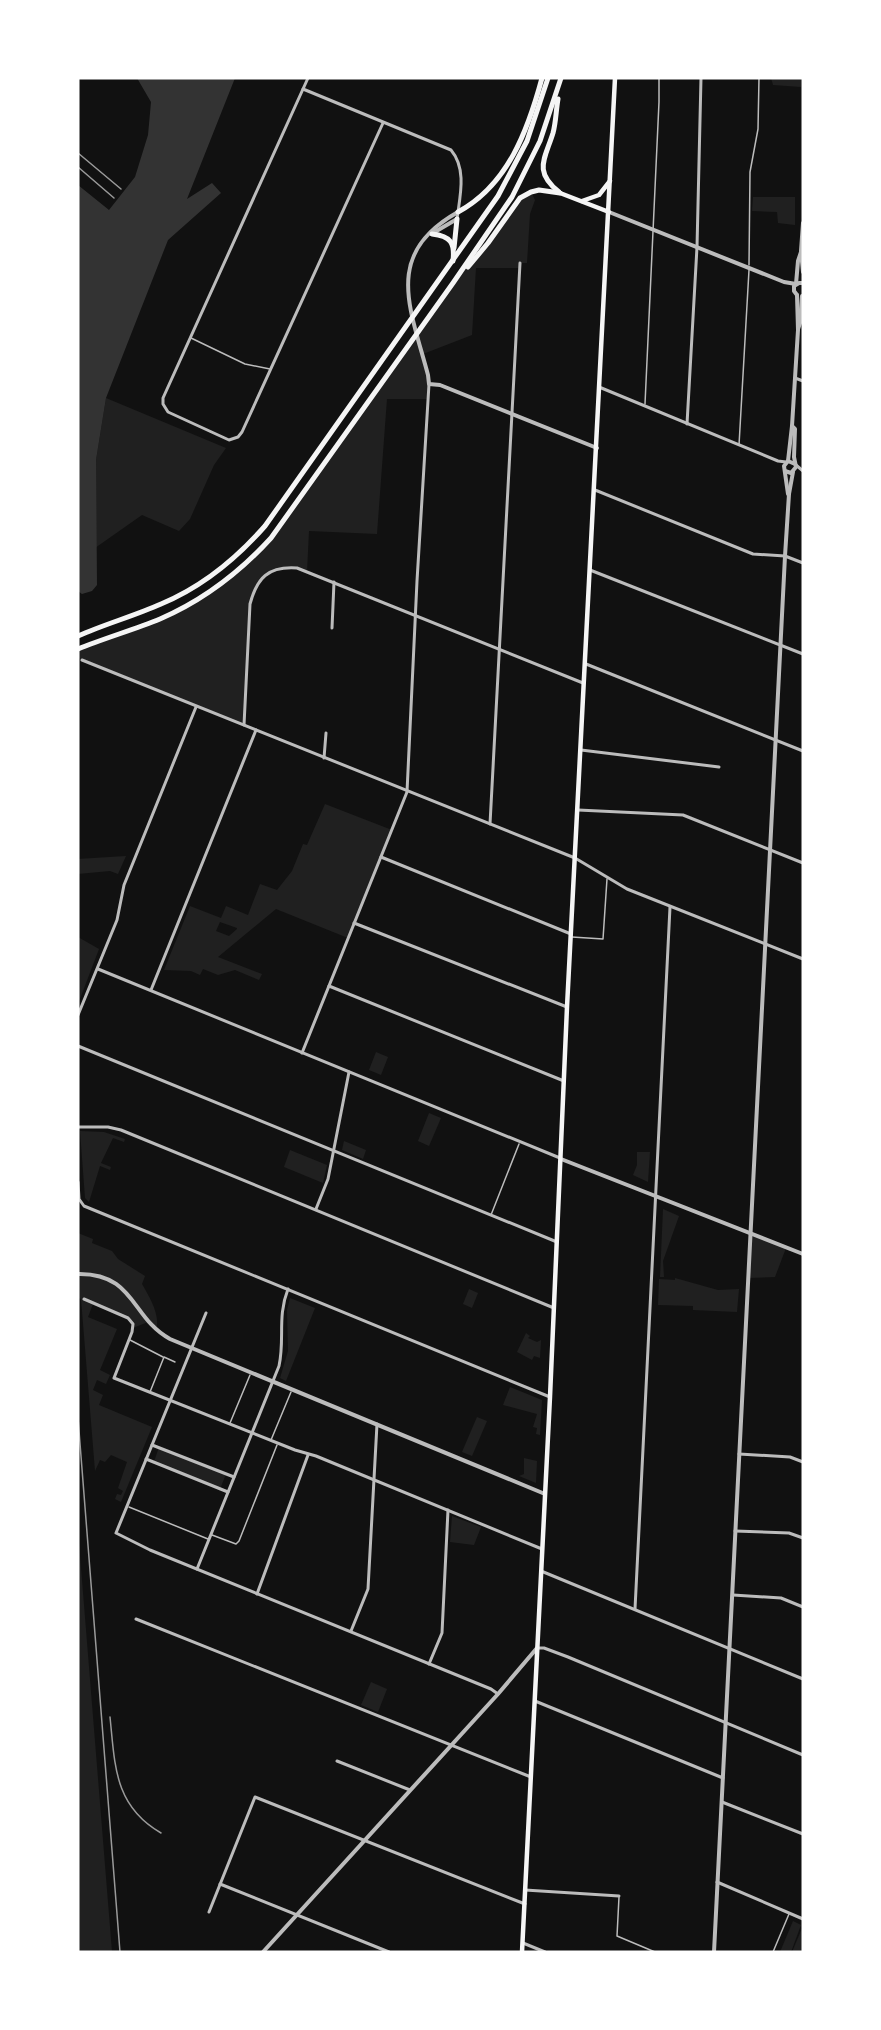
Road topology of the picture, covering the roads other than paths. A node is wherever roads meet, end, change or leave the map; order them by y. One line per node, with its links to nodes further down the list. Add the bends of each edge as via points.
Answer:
1 (308, 78): 9 (street)
2 (542, 78): 14 (highway, via 525,130 508,165 482,196)
3 (548, 78): 24 (highway, via 531,131 513,169)
4 (615, 78): 11 (main road)
5 (659, 78): 18 (lane)
6 (701, 78): 21 (street)
7 (759, 78): 26 (lane, via 758,129 750,172)
8 (560, 80): 12 (highway, via 554,129 543,166 548,182); 28 (highway, via 544,132 522,180)
9 (303, 89): 10 (street); 32 (street)
10 (383, 123): 14 (street, via 453,152 461,174); 33 (street)
11 (611, 179): 13 (main road, via 599,195); 15 (main road)
12 (560, 193): 13 (main road); 28 (highway, via 539,190 520,198)
13 (582, 201): 15 (main road)
14 (458, 212): 16 (street); 20 (street, via 434,226)
15 (609, 212): 18 (street); 37 (main road)
16 (457, 219): 19 (street); 22 (highway)
17 (803, 223): 23 (street)
18 (654, 229): 21 (street); 38 (lane)
19 (432, 234): 20 (street); 22 (highway, via 445,237)
20 (423, 241): 36 (street, via 413,256 408,290)
21 (696, 247): 26 (street); 40 (street)
22 (454, 248): 24 (highway)
23 (801, 251): 27 (street); 30 (street)
24 (452, 262): 57 (highway, via 278,510 244,549 213,575 178,596)
25 (520, 262): 39 (street)
26 (749, 267): 30 (street); 42 (lane)
27 (803, 273)
28 (453, 283): 59 (highway, via 291,513 250,560 218,587 180,609)
29 (803, 284): 30 (street)
30 (795, 286): 31 (street)
31 (800, 295): 34 (street)
32 (190, 338): 33 (lane, via 245,364); 33 (street, via 163,404 168,412 229,440 242,432)
33 (271, 369)
34 (795, 378): 35 (street); 41 (street)
35 (803, 381)
36 (429, 384): 39 (street); 55 (street)
37 (599, 387): 38 (street); 43 (main road)
38 (645, 407): 40 (street)
39 (513, 414): 43 (street); 60 (street)
40 (687, 424): 42 (street)
41 (792, 426): 45 (street); 46 (street)
42 (739, 445): 44 (street)
43 (597, 448): 49 (main road)
44 (778, 461): 45 (street); 47 (street)
45 (787, 462): 46 (street); 47 (street)
46 (794, 468): 47 (street, via 789,473); 48 (street); 50 (street)
47 (785, 469): 50 (street)
48 (803, 471)
49 (595, 490): 51 (street, via 753,554); 53 (main road)
50 (789, 494): 51 (street)
51 (785, 556): 52 (street); 58 (street)
52 (803, 563)
53 (591, 570): 58 (street); 63 (main road)
54 (334, 582): 55 (street); 56 (street); 66 (street, via 286,567 274,569 254,590)
55 (415, 615): 60 (street); 74 (street)
56 (332, 628)
57 (78, 636)
58 (781, 646): 61 (street); 69 (street)
59 (78, 649)
60 (499, 651): 64 (street); 76 (street)
61 (803, 654)
62 (82, 660): 65 (street)
63 (586, 664): 64 (main road); 69 (street)
64 (585, 684): 70 (main road)
65 (197, 706): 66 (street); 87 (street, via 124,885 117,920)
66 (244, 724): 67 (street)
67 (256, 730): 72 (street); 89 (street)
68 (326, 733): 72 (street)
69 (776, 740): 71 (street); 77 (street)
70 (581, 750): 73 (street); 75 (main road)
71 (803, 750)
72 (324, 758): 74 (street)
73 (718, 767)
74 (407, 792): 76 (street); 78 (street)
75 (578, 810): 77 (street, via 683,815); 79 (main road)
76 (490, 824): 79 (street)
77 (770, 850): 80 (street); 85 (street)
78 (381, 857): 83 (street); 84 (street)
79 (575, 858): 81 (street); 84 (main road)
80 (803, 862)
81 (607, 878): 82 (street); 84 (lane, via 603,939)
82 (670, 907): 85 (street); 101 (street)
83 (354, 923): 88 (street); 90 (street)
84 (571, 935): 90 (main road)
85 (765, 944): 86 (street); 104 (street)
86 (803, 959)
87 (98, 969): 89 (street); 91 (street)
88 (329, 986): 93 (street); 95 (street)
89 (151, 991): 93 (street)
90 (567, 1007): 95 (main road)
91 (78, 1015)
92 (78, 1046): 98 (street)
93 (302, 1053): 94 (street)
94 (349, 1072): 97 (street); 98 (street)
95 (564, 1081): 99 (main road)
96 (78, 1127): 102 (street, via 121,1130)
97 (520, 1143): 99 (street); 103 (lane)
98 (333, 1150): 102 (street, via 328,1179); 103 (street)
99 (561, 1159): 101 (street); 105 (main road)
100 (78, 1182): 108 (street, via 84,1206)
101 (656, 1196): 104 (street); 148 (street)
102 (315, 1210): 110 (street)
103 (491, 1215): 105 (street)
104 (750, 1234): 106 (street); 128 (street)
105 (557, 1242): 110 (main road)
106 (803, 1254)
107 (78, 1274): 113 (street, via 115,1283 134,1300 156,1330)
108 (288, 1289): 117 (street, via 280,1315 280,1358); 120 (street)
109 (84, 1299): 112 (street, via 128,1318 133,1328)
110 (554, 1308): 120 (main road)
111 (206, 1313): 113 (street)
112 (129, 1339): 114 (lane); 119 (street, via 114,1378)
113 (192, 1348): 116 (street); 121 (street)
114 (164, 1358): 115 (lane); 119 (lane)
115 (175, 1362)
116 (251, 1373): 117 (street); 122 (lane)
117 (273, 1381): 118 (street); 124 (street)
118 (292, 1389): 123 (street); 125 (lane)
119 (150, 1392): 121 (street)
120 (550, 1397): 135 (main road)
121 (170, 1401): 122 (street); 127 (street)
122 (230, 1424): 124 (street)
123 (376, 1424): 133 (street); 135 (street)
124 (252, 1433): 125 (street); 132 (street)
125 (271, 1441): 126 (street)
126 (277, 1444): 129 (street); 139 (lane, via 239,1541 236,1544)
127 (152, 1445): 130 (street); 132 (street)
128 (739, 1454): 131 (street, via 790,1457); 138 (street)
129 (308, 1455): 133 (street); 145 (street)
130 (146, 1459): 134 (street); 136 (street)
131 (803, 1462)
132 (234, 1477): 134 (street)
133 (374, 1480): 137 (street); 150 (street, via 368,1589)
134 (228, 1492): 139 (street)
135 (545, 1494): 142 (main road)
136 (127, 1506): 141 (lane); 143 (street, via 116,1533)
137 (448, 1510): 142 (street); 153 (street, via 442,1633)
138 (735, 1532): 140 (street, via 789,1533); 146 (street)
139 (211, 1535): 141 (street)
140 (803, 1538)
141 (209, 1540): 143 (street)
142 (542, 1549): 144 (main road)
143 (197, 1569): 145 (street)
144 (541, 1571): 148 (street); 151 (main road)
145 (257, 1593): 150 (street)
146 (733, 1595): 147 (street, via 781,1598); 152 (street)
147 (803, 1607)
148 (635, 1609): 152 (street)
149 (136, 1619): 158 (street)
150 (351, 1632): 153 (street)
151 (537, 1648): 155 (street); 156 (main road); 157 (street, via 568,1657)
152 (730, 1649): 154 (street); 157 (street)
153 (429, 1664): 155 (street)
154 (803, 1679)
155 (498, 1694): 158 (street)
156 (535, 1701): 161 (main road); 162 (street)
157 (726, 1723): 159 (street); 162 (street)
158 (452, 1745): 161 (street); 163 (street)
159 (803, 1755)
160 (337, 1761): 163 (street)
161 (531, 1777): 169 (main road)
162 (723, 1778): 164 (street)
163 (410, 1790): 166 (street)
164 (722, 1802): 165 (street); 167 (street)
165 (803, 1834)
166 (365, 1840): 168 (street, via 255,1797); 171 (street); 174 (street)
167 (717, 1882): 173 (street); 182 (street)
168 (220, 1884): 172 (street); 174 (street)
169 (525, 1890): 170 (street); 171 (main road)
170 (619, 1896): 181 (lane, via 617,1936)
171 (525, 1905): 176 (main road)
172 (209, 1912)
173 (789, 1913): 175 (street); 183 (lane)
174 (297, 1915): 177 (street); 178 (street)
175 (803, 1919)
176 (522, 1943): 179 (main road); 180 (street)
177 (263, 1952)
178 (389, 1952)
179 (522, 1952)
180 (544, 1952)
181 (655, 1952)
182 (714, 1952)
183 (773, 1952)

